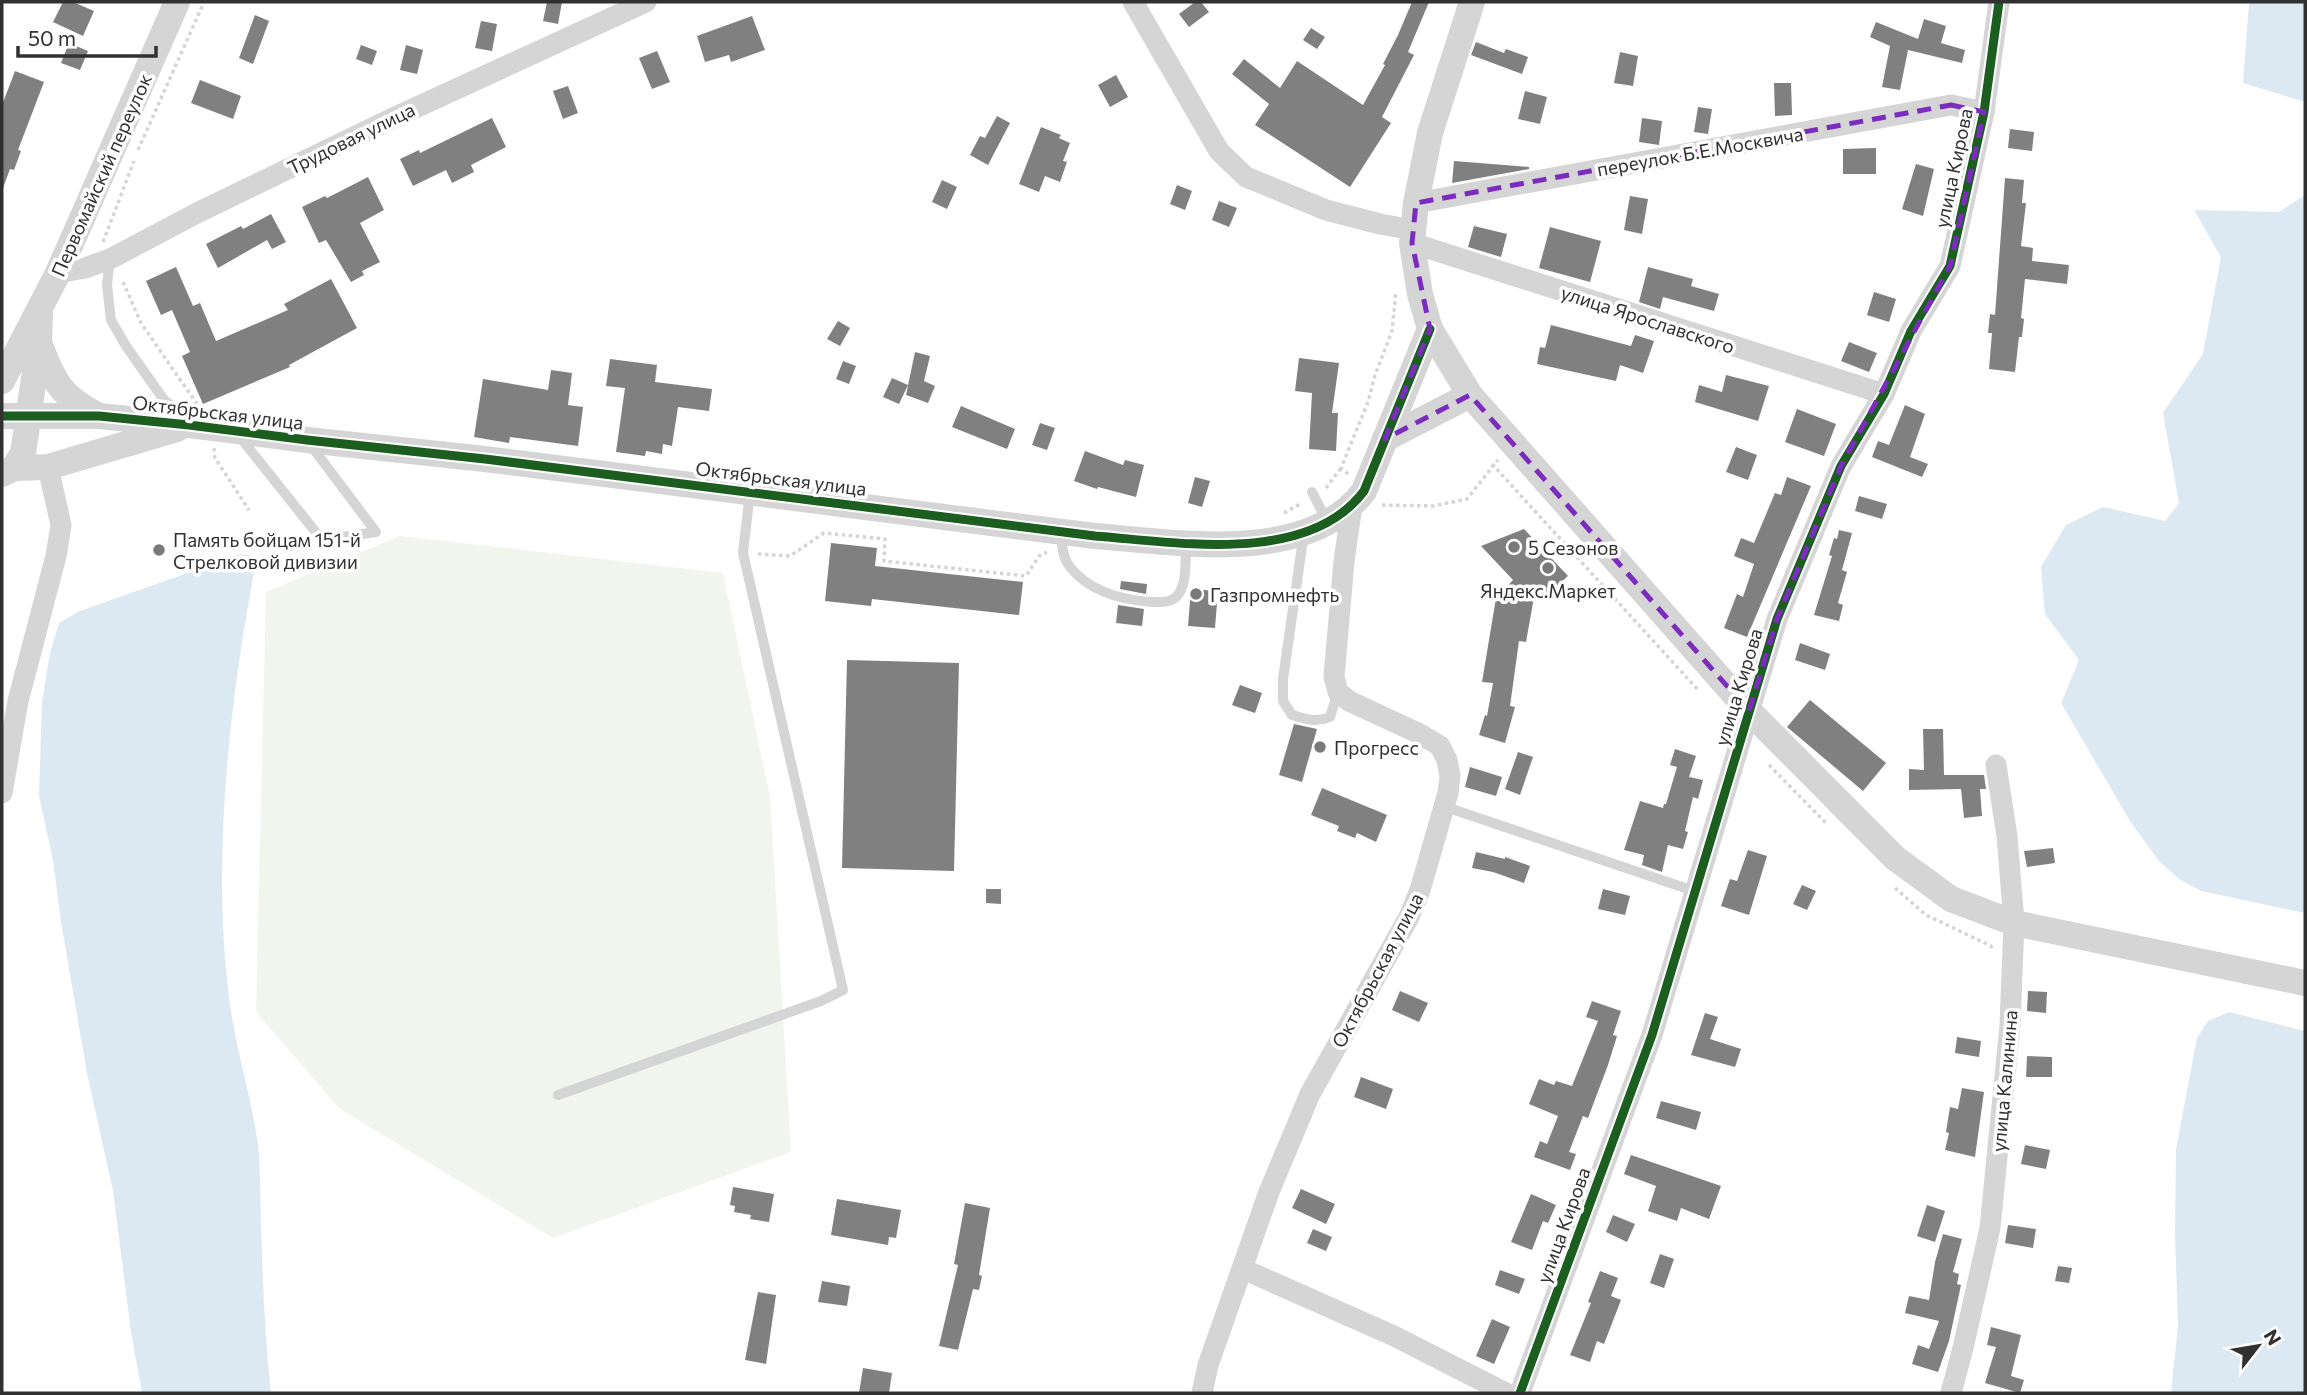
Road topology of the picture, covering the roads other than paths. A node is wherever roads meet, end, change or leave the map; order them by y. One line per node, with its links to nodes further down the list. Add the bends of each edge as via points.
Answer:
1 (177, 2): 10 (street, Первомайский переулок)
2 (646, 2): 9 (street, Трудовая улица, via 379,124)
3 (1133, 2): 8 (street, улица Ярославского, via 1219,151 1246,177 1326,210 1380,224)
4 (1472, 2): 7 (street, via 1430,133)
5 (1999, 2): 6 (street, улица Кирова)
6 (1984, 112): 7 (street, переулок Б.Е.Москвича, via 1951,105); 15 (street, улица Кирова, via 1950,266 1910,331)
7 (1416, 203): 8 (street)
8 (1414, 247): 12 (street); 15 (street, улица Ярославского)
9 (110, 260): 10 (street, Трудовая улица); 19 (lane, via 111,320 126,346 164,400)
10 (58, 273): 11 (street, Первомайский переулок)
11 (41, 309): 13 (street, Первомайский переулок); 14 (street, Первомайский переулок)
12 (1430, 329): 16 (street); 20 (street)
13 (39, 344): 17 (street, Октябрьская улица, via 61,390 75,404); 18 (street, Первомайский переулок)
14 (4, 367)
15 (1884, 394): 31 (street, улица Кирова, via 1836,479 1777,619)
16 (1470, 395): 20 (street); 31 (street)
17 (99, 415): 18 (street, Октябрьская улица); 19 (street, Октябрьская улица)
18 (11, 416): 22 (street, Первомайский переулок)
19 (209, 428): 21 (street, Октябрьская улица); 21 (lane, via 322,540 376,532); 23 (street, Октябрьская улица)
20 (1385, 439): 26 (street)
21 (307, 440): 24 (street, Октябрьская улица)
22 (10, 467): 23 (street, Октябрьская улица)
23 (48, 467): 33 (street, via 61,525 18,701)
24 (750, 492): 28 (street, Октябрьская улица); 38 (lane, via 743,553 843,990)
25 (1313, 494): 27 (lane)
26 (1358, 499): 27 (street, Октябрьская улица); 30 (street, via 1344,561 1334,677)
27 (1316, 528): 29 (street, Октябрьская улица, via 1251,543); 30 (lane, via 1283,678 1283,701 1292,715 1322,720 1331,717)
28 (1060, 532): 29 (street, Октябрьская улица); 29 (lane, via 1068,565 1080,578 1129,600 1166,602 1178,595 1184,581)
29 (1186, 543)
30 (1338, 692): 34 (street, Октябрьская улица, via 1440,746 1450,775)
31 (1749, 711): 35 (street, улица Кирова); 36 (street, via 1895,859 1951,900)
32 (1996, 765): 36 (street, улица Калинина)
33 (2, 793)
34 (1443, 806): 35 (lane); 39 (street, Октябрьская улица, via 1409,917 1310,1094)
35 (1694, 891): 42 (street, улица Кирова, via 1652,1035)
36 (2014, 923): 37 (street); 43 (street, улица Калинина, via 2010,1026 1990,1227)
37 (2305, 983)
38 (558, 1095)
39 (1243, 1269): 40 (street, Октябрьская улица); 41 (street, via 1394,1336)
40 (1202, 1393)
41 (1507, 1393)
42 (1520, 1393)
43 (1951, 1393)

